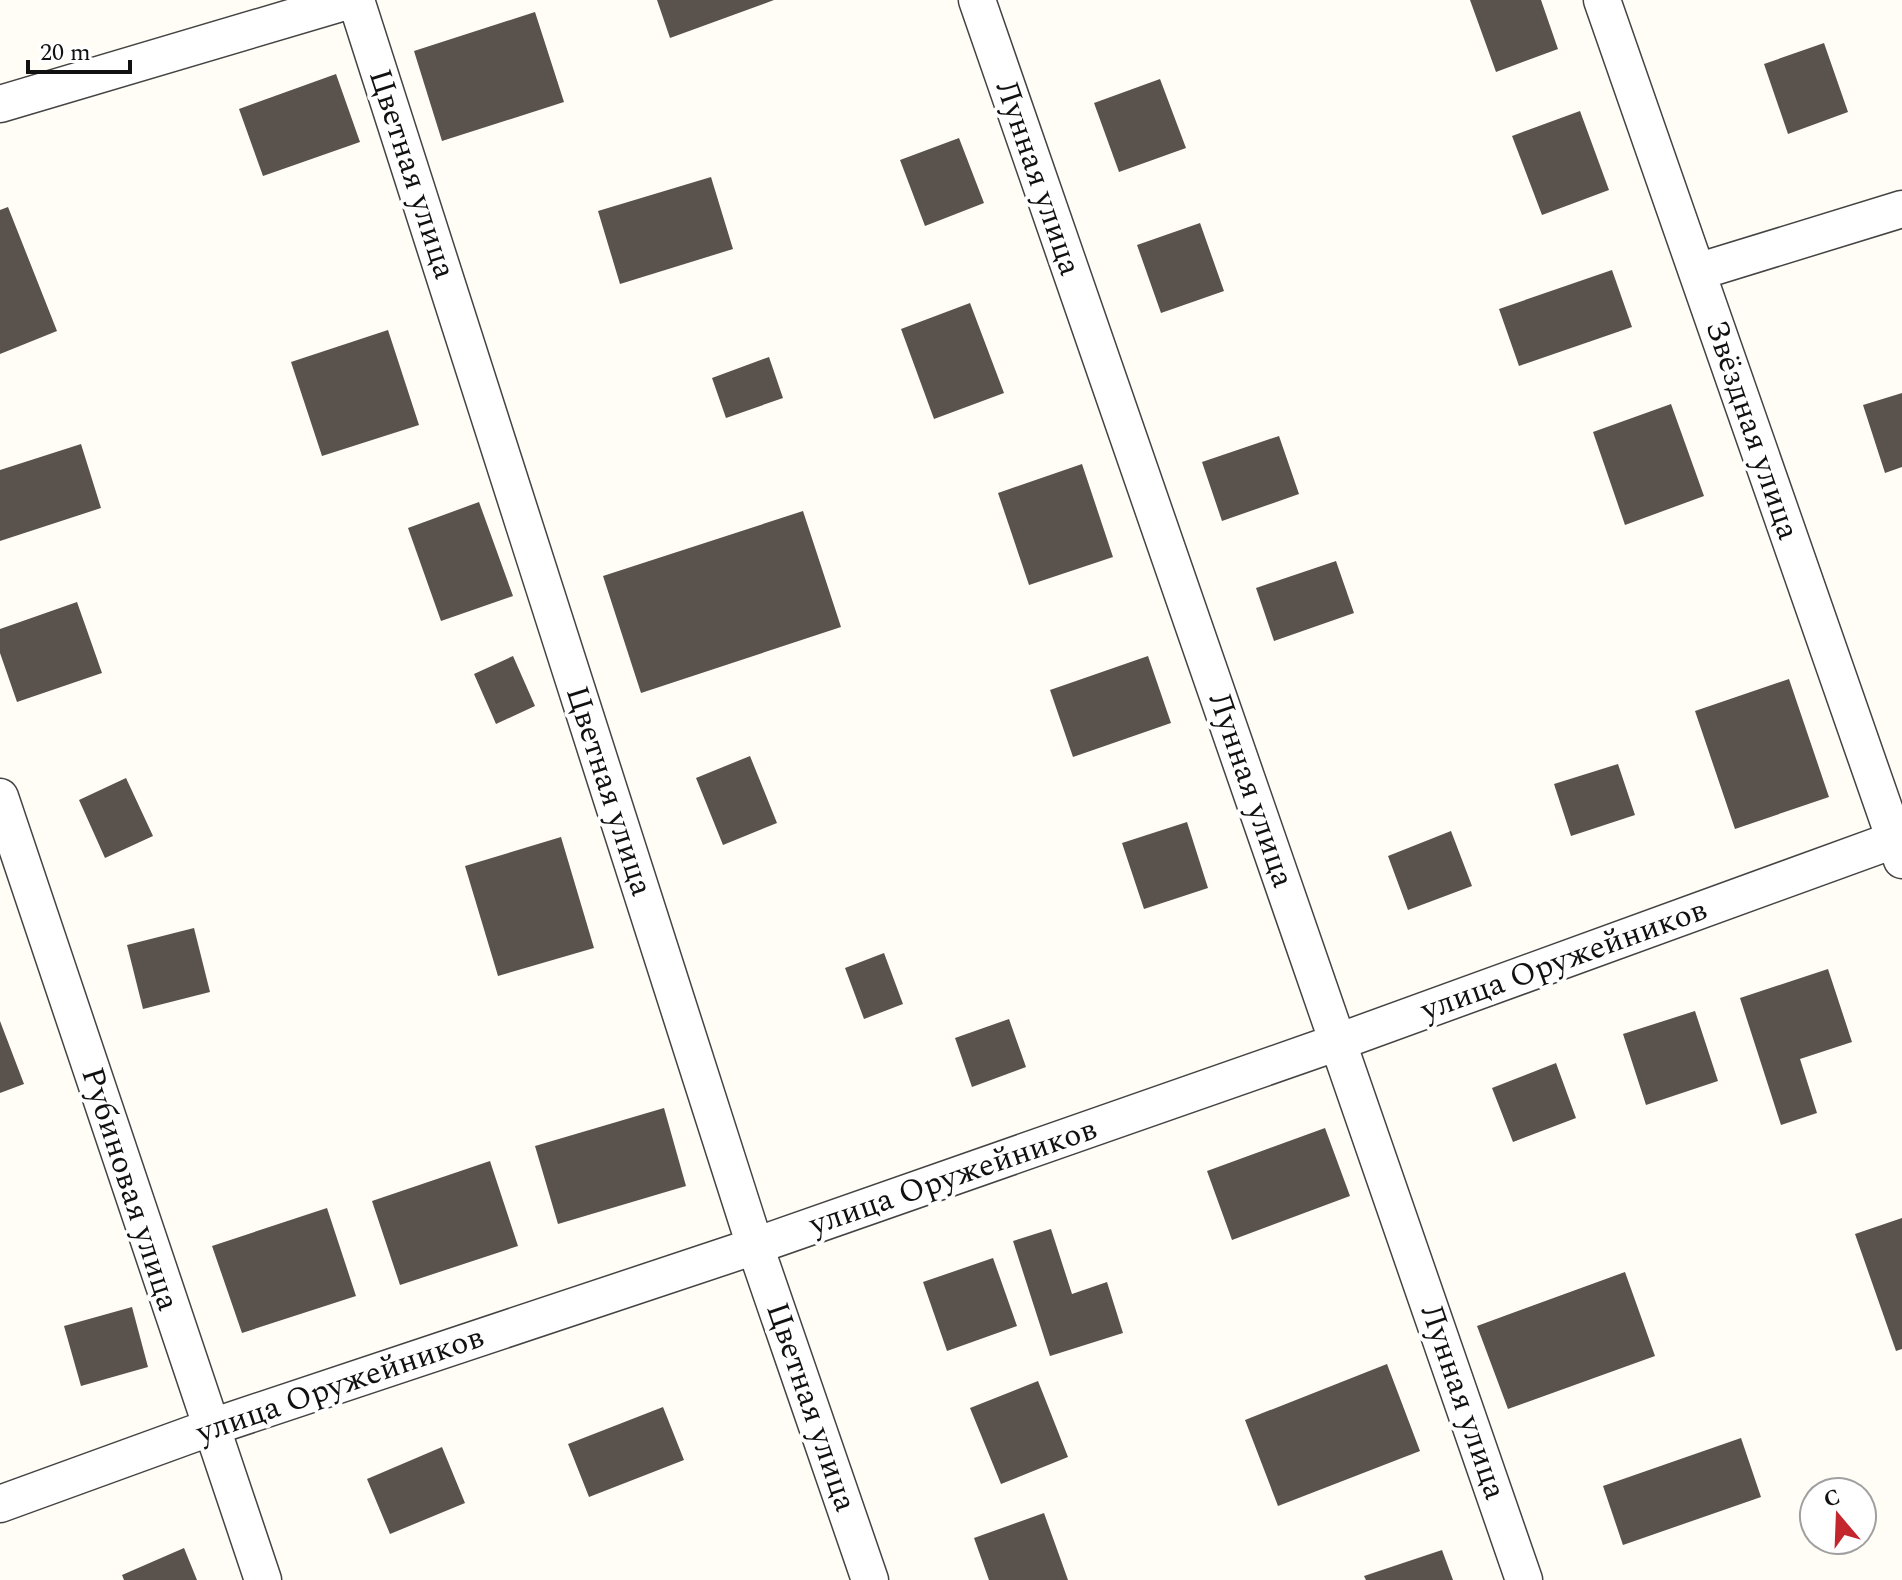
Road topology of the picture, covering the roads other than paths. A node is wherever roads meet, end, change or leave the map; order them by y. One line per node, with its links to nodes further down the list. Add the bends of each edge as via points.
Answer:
1 (354, 0): 4 (street); 10 (street, Цветная улица)
2 (977, 0): 9 (street, Лунная улица)
3 (1602, 0): 6 (street, Звёздная улица)
4 (0, 104)
5 (1902, 209): 6 (street)
6 (1697, 272): 8 (street, Звёздная улица)
7 (0, 797): 11 (street, Рубиновая улица)
8 (1900, 846): 9 (street, улица Оружейников)
9 (1338, 1042): 10 (street, улица Оружейников); 15 (street, Лунная улица)
10 (755, 1246): 11 (street, улица Оружейников); 14 (street, Цветная улица)
11 (209, 1428): 12 (street, улица Оружейников); 13 (street, Рубиновая улица)
12 (0, 1504)
13 (263, 1580)
14 (870, 1580)
15 (1524, 1580)

